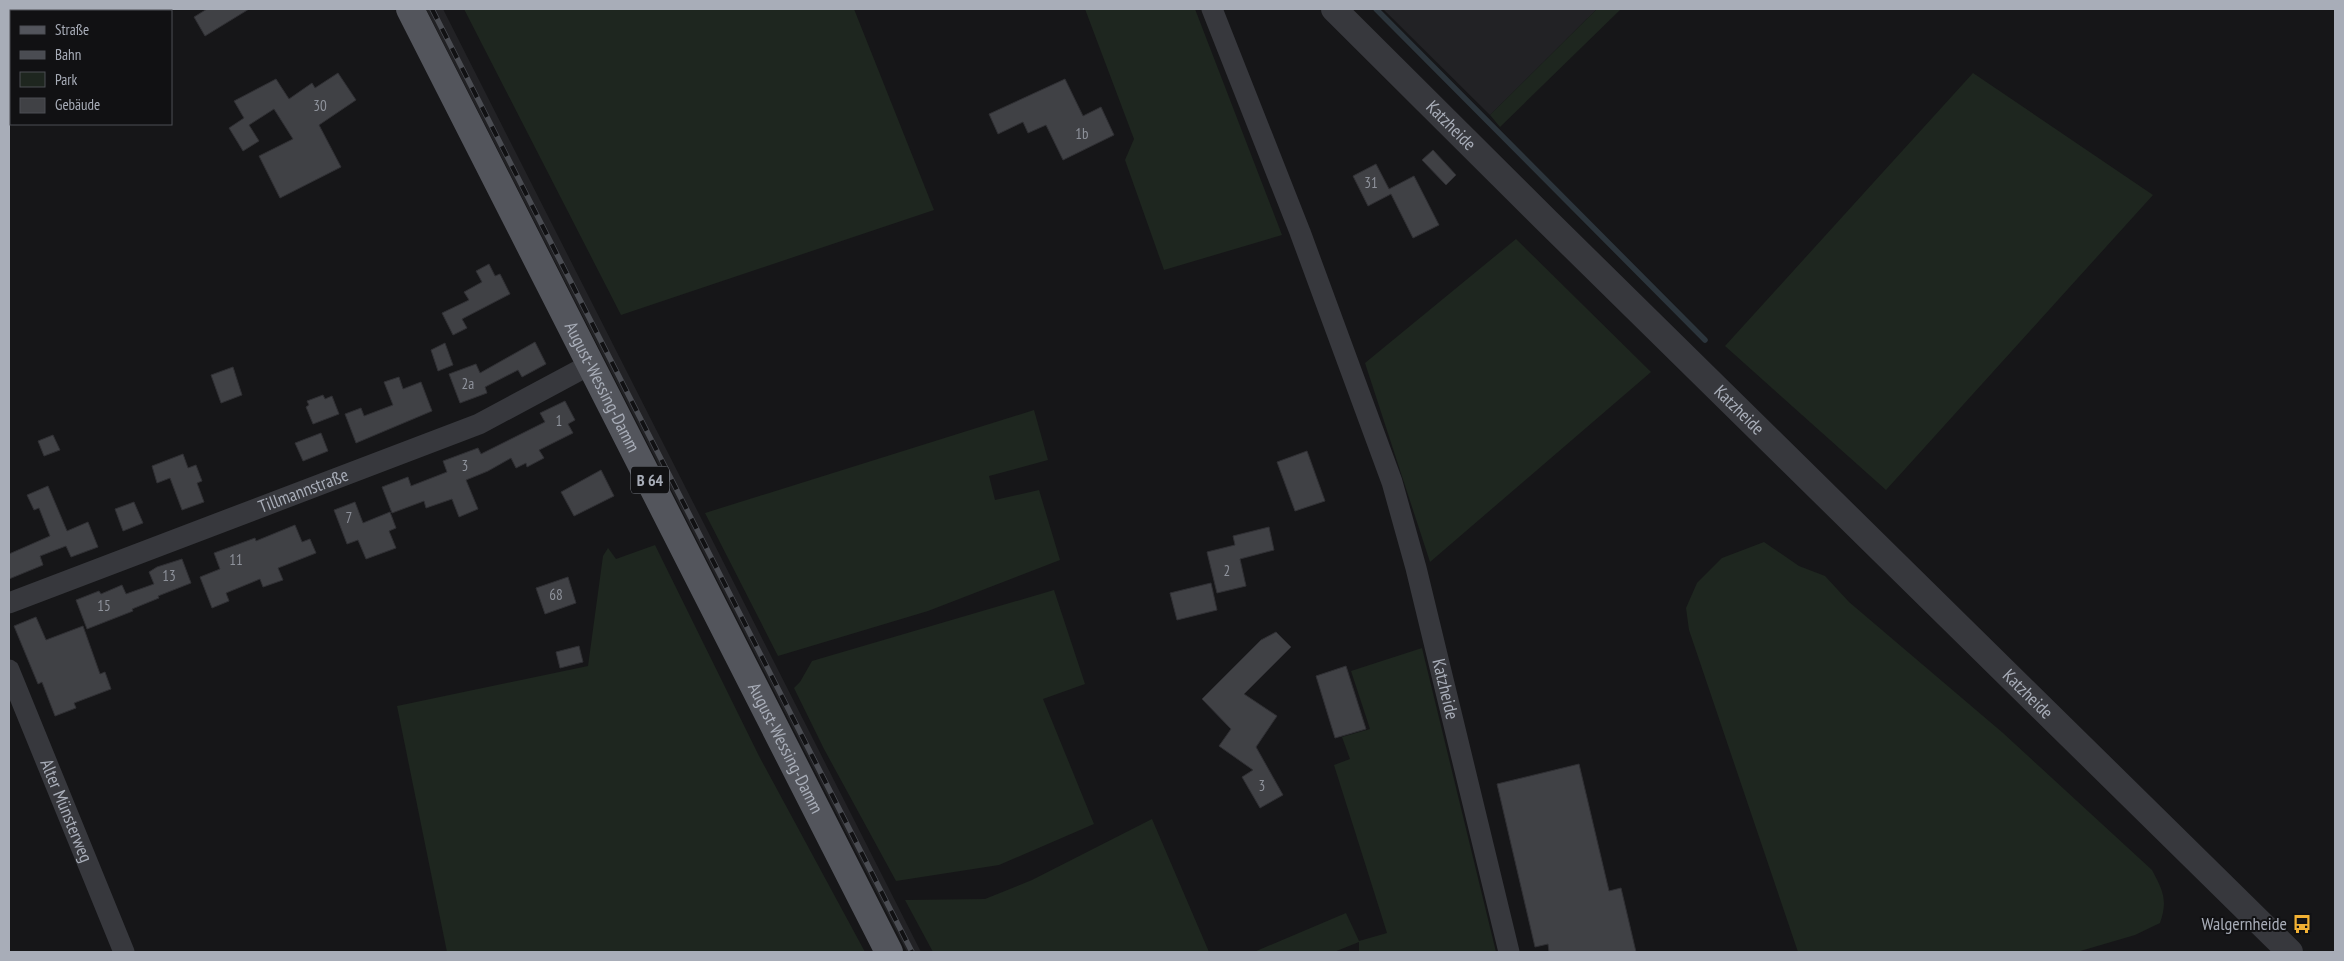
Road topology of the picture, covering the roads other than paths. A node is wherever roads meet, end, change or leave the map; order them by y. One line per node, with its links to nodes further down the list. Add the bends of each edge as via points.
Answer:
1 (410, 9): 4 (main road, August-Wessing-Damm / B 64)
2 (1212, 9): 9 (street, Katzheide, via 1300,232 1392,482 1416,568)
3 (1334, 9): 10 (street, Katzheide)
4 (591, 364): 5 (street, Tillmannstraße, via 479,424); 8 (main road, August-Wessing-Damm / B 64)
5 (9, 602)
6 (9, 670): 7 (street, Alter Münsterweg)
7 (124, 952)
8 (890, 952)
9 (1509, 952)
10 (2290, 952)

